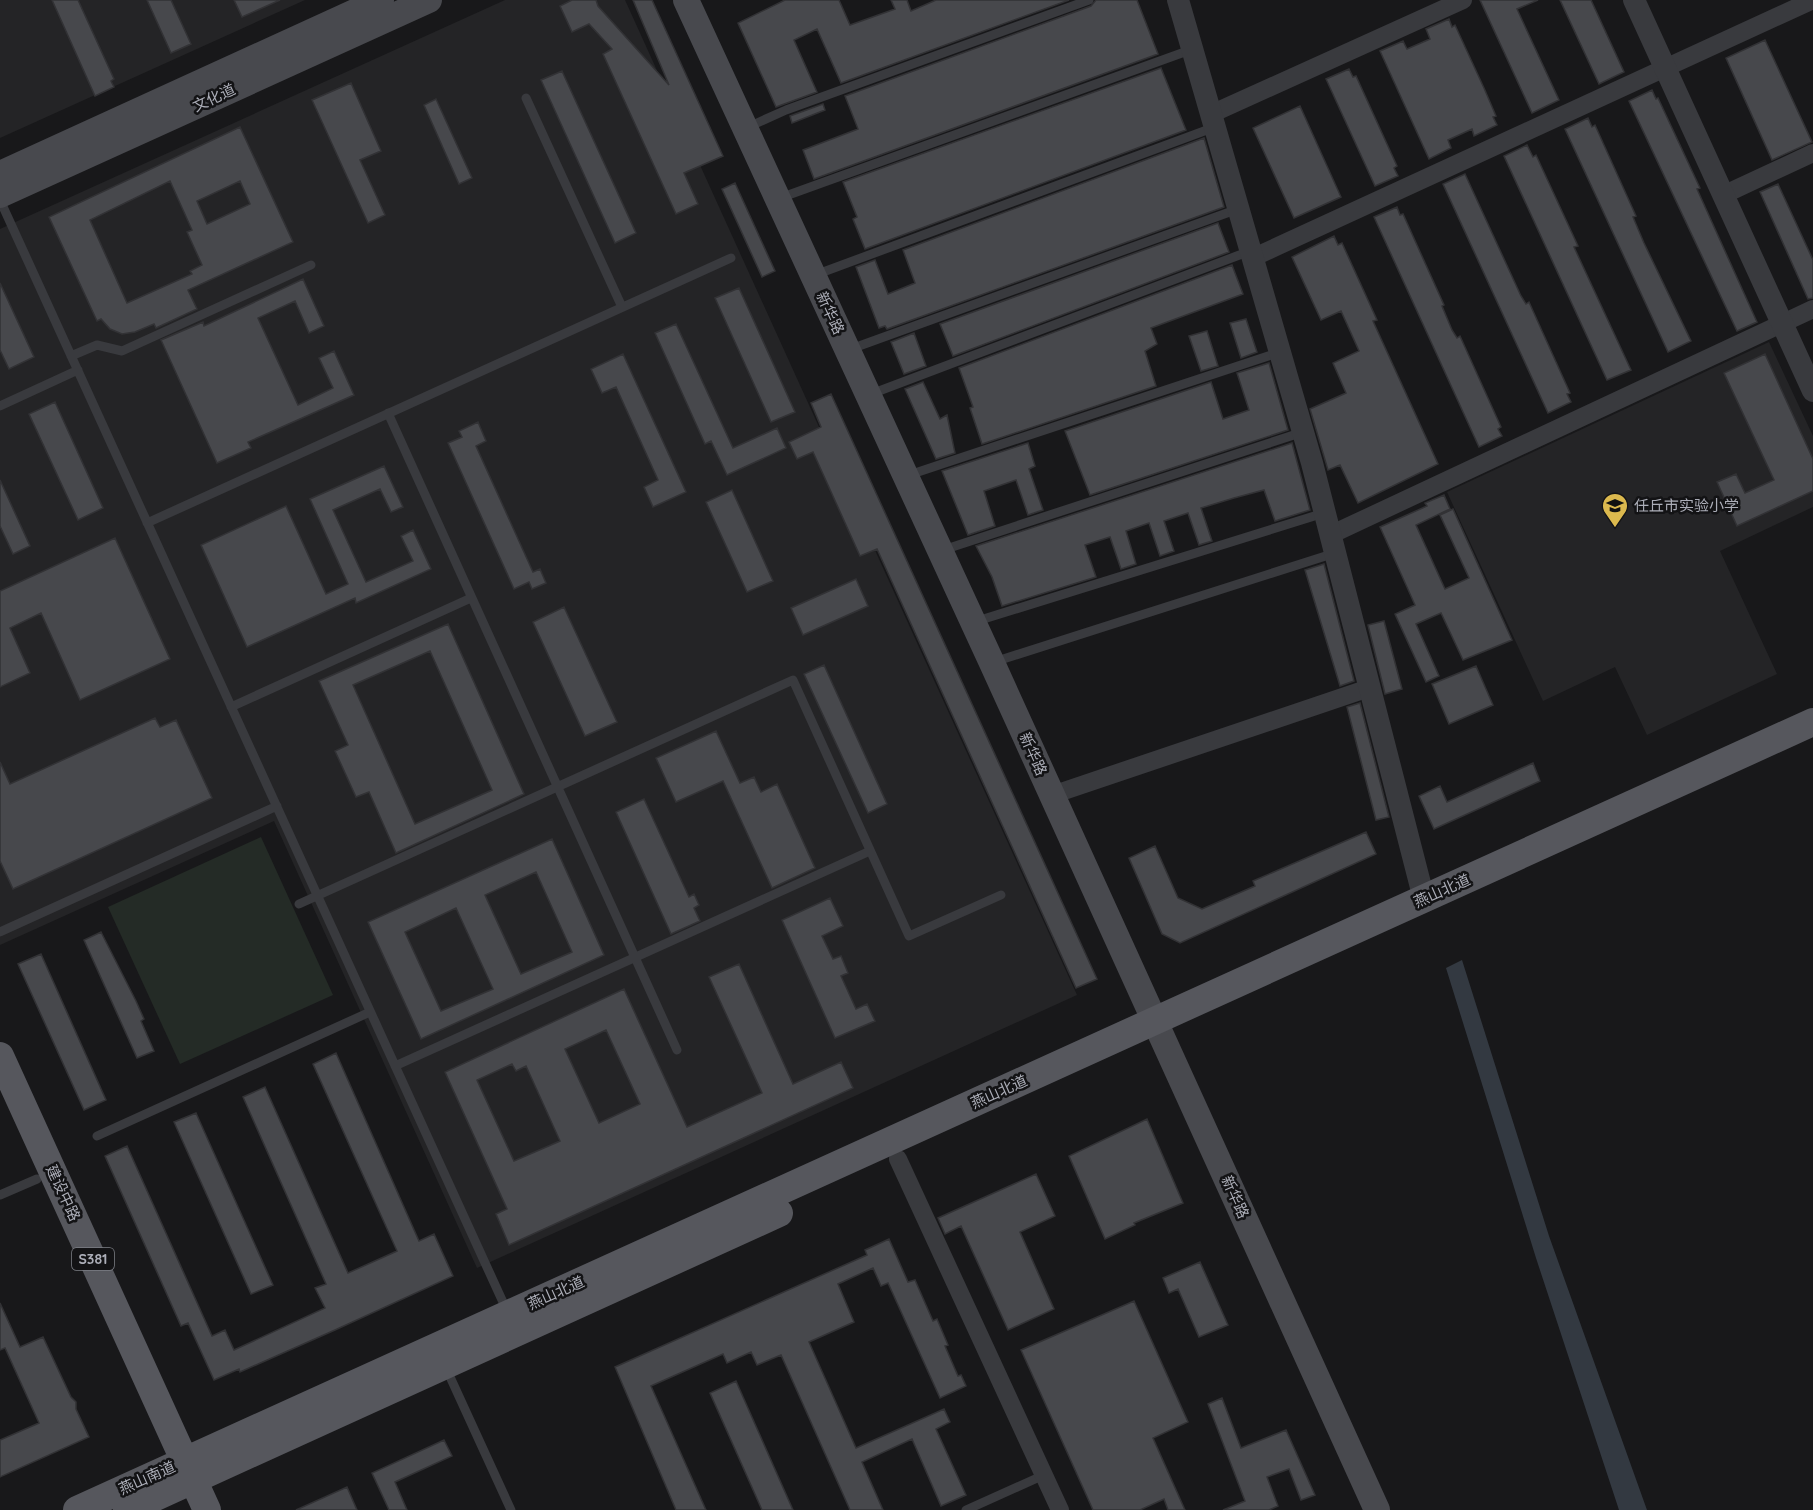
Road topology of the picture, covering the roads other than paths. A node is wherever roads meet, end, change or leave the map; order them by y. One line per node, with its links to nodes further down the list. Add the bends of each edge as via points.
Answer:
1 (381, 0): 15 (main road, 文化道)
2 (429, 0): 17 (main road, 文化道)
3 (686, 0): 13 (main road, 新华路)
4 (1089, 0): 13 (lane)
5 (1178, 0): 9 (street)
6 (1462, 0): 12 (street)
7 (1634, 0): 10 (street)
8 (1813, 0): 10 (street)
9 (1192, 49): 12 (street); 18 (lane)
10 (1665, 68): 16 (street); 20 (street)
11 (526, 98): 24 (lane)
12 (1213, 121): 19 (street); 23 (lane)
13 (745, 128): 18 (main road, 新华路)
14 (1813, 153): 16 (street)
15 (0, 174)
16 (1723, 195): 26 (street)
17 (0, 198): 29 (lane)
18 (778, 199): 23 (main road, 新华路)
19 (1238, 209): 20 (street); 27 (lane)
20 (1251, 254): 28 (street); 32 (lane)
21 (731, 258): 24 (lane)
22 (311, 265): 29 (lane, via 122,351 97,345)
23 (813, 275): 27 (main road, 新华路)
24 (622, 307): 34 (lane)
25 (1813, 309): 26 (street)
26 (1782, 324): 31 (street); 39 (street)
27 (848, 350): 32 (main road, 新华路)
28 (1280, 352): 35 (street); 36 (lane)
29 (71, 356): 30 (lane)
30 (78, 370): 33 (lane); 38 (lane)
31 (1813, 391)
32 (868, 395): 36 (main road, 新华路)
33 (0, 406)
34 (388, 413): 38 (lane); 41 (lane)
35 (1303, 432): 37 (street); 40 (lane)
36 (906, 476): 40 (main road, 新华路)
37 (1324, 513): 39 (street); 42 (lane)
38 (147, 523): 45 (lane)
39 (1332, 544): 43 (lane); 44 (street)
40 (940, 551): 42 (main road, 新华路)
41 (471, 598): 45 (lane); 48 (lane)
42 (973, 622): 43 (main road, 新华路)
43 (992, 663): 49 (main road, 新华路)
44 (1369, 688): 49 (street); 54 (street)
45 (231, 707): 50 (lane)
46 (1813, 722): 54 (main road, 燕山北道)
47 (1813, 743): 59 (main road, 燕山北道)
48 (557, 787): 51 (lane, via 793,680); 53 (lane); 57 (lane)
49 (1052, 795): 59 (main road, 新华路)
50 (277, 806): 53 (lane); 56 (lane)
51 (870, 851): 52 (lane, via 909,936); 57 (lane)
52 (1001, 895)
53 (317, 896): 55 (lane); 58 (lane)
54 (1424, 899): 59 (main road, 燕山北道)
55 (299, 904)
56 (0, 932)
57 (635, 958): 60 (lane); 62 (lane)
58 (370, 1012): 62 (lane); 64 (lane)
59 (1159, 1030): 65 (main road, 燕山北道); 68 (main road, 燕山北道); 78 (main road, 新华路)
60 (676, 1050)
61 (0, 1056): 71 (main road, 建设中路 / S381)
62 (395, 1066): 68 (lane)
63 (0, 1098): 66 (main road, 建设中路 / S381)
64 (97, 1136)
65 (898, 1159): 69 (main road, 燕山北道); 70 (street)
66 (37, 1179): 67 (lane); 71 (main road, 建设中路 / S381)
67 (0, 1196)
68 (508, 1314): 71 (main road, 燕山北道)
69 (445, 1365): 71 (main road, 燕山北道); 75 (lane)
70 (1044, 1475): 76 (lane); 77 (street)
71 (183, 1481): 72 (main road, 燕山南道); 73 (main road, 燕山南道); 74 (main road, S381)
72 (77, 1510)
73 (127, 1510)
74 (207, 1510)
75 (511, 1510)
76 (966, 1510)
77 (1060, 1510)
78 (1377, 1510)

